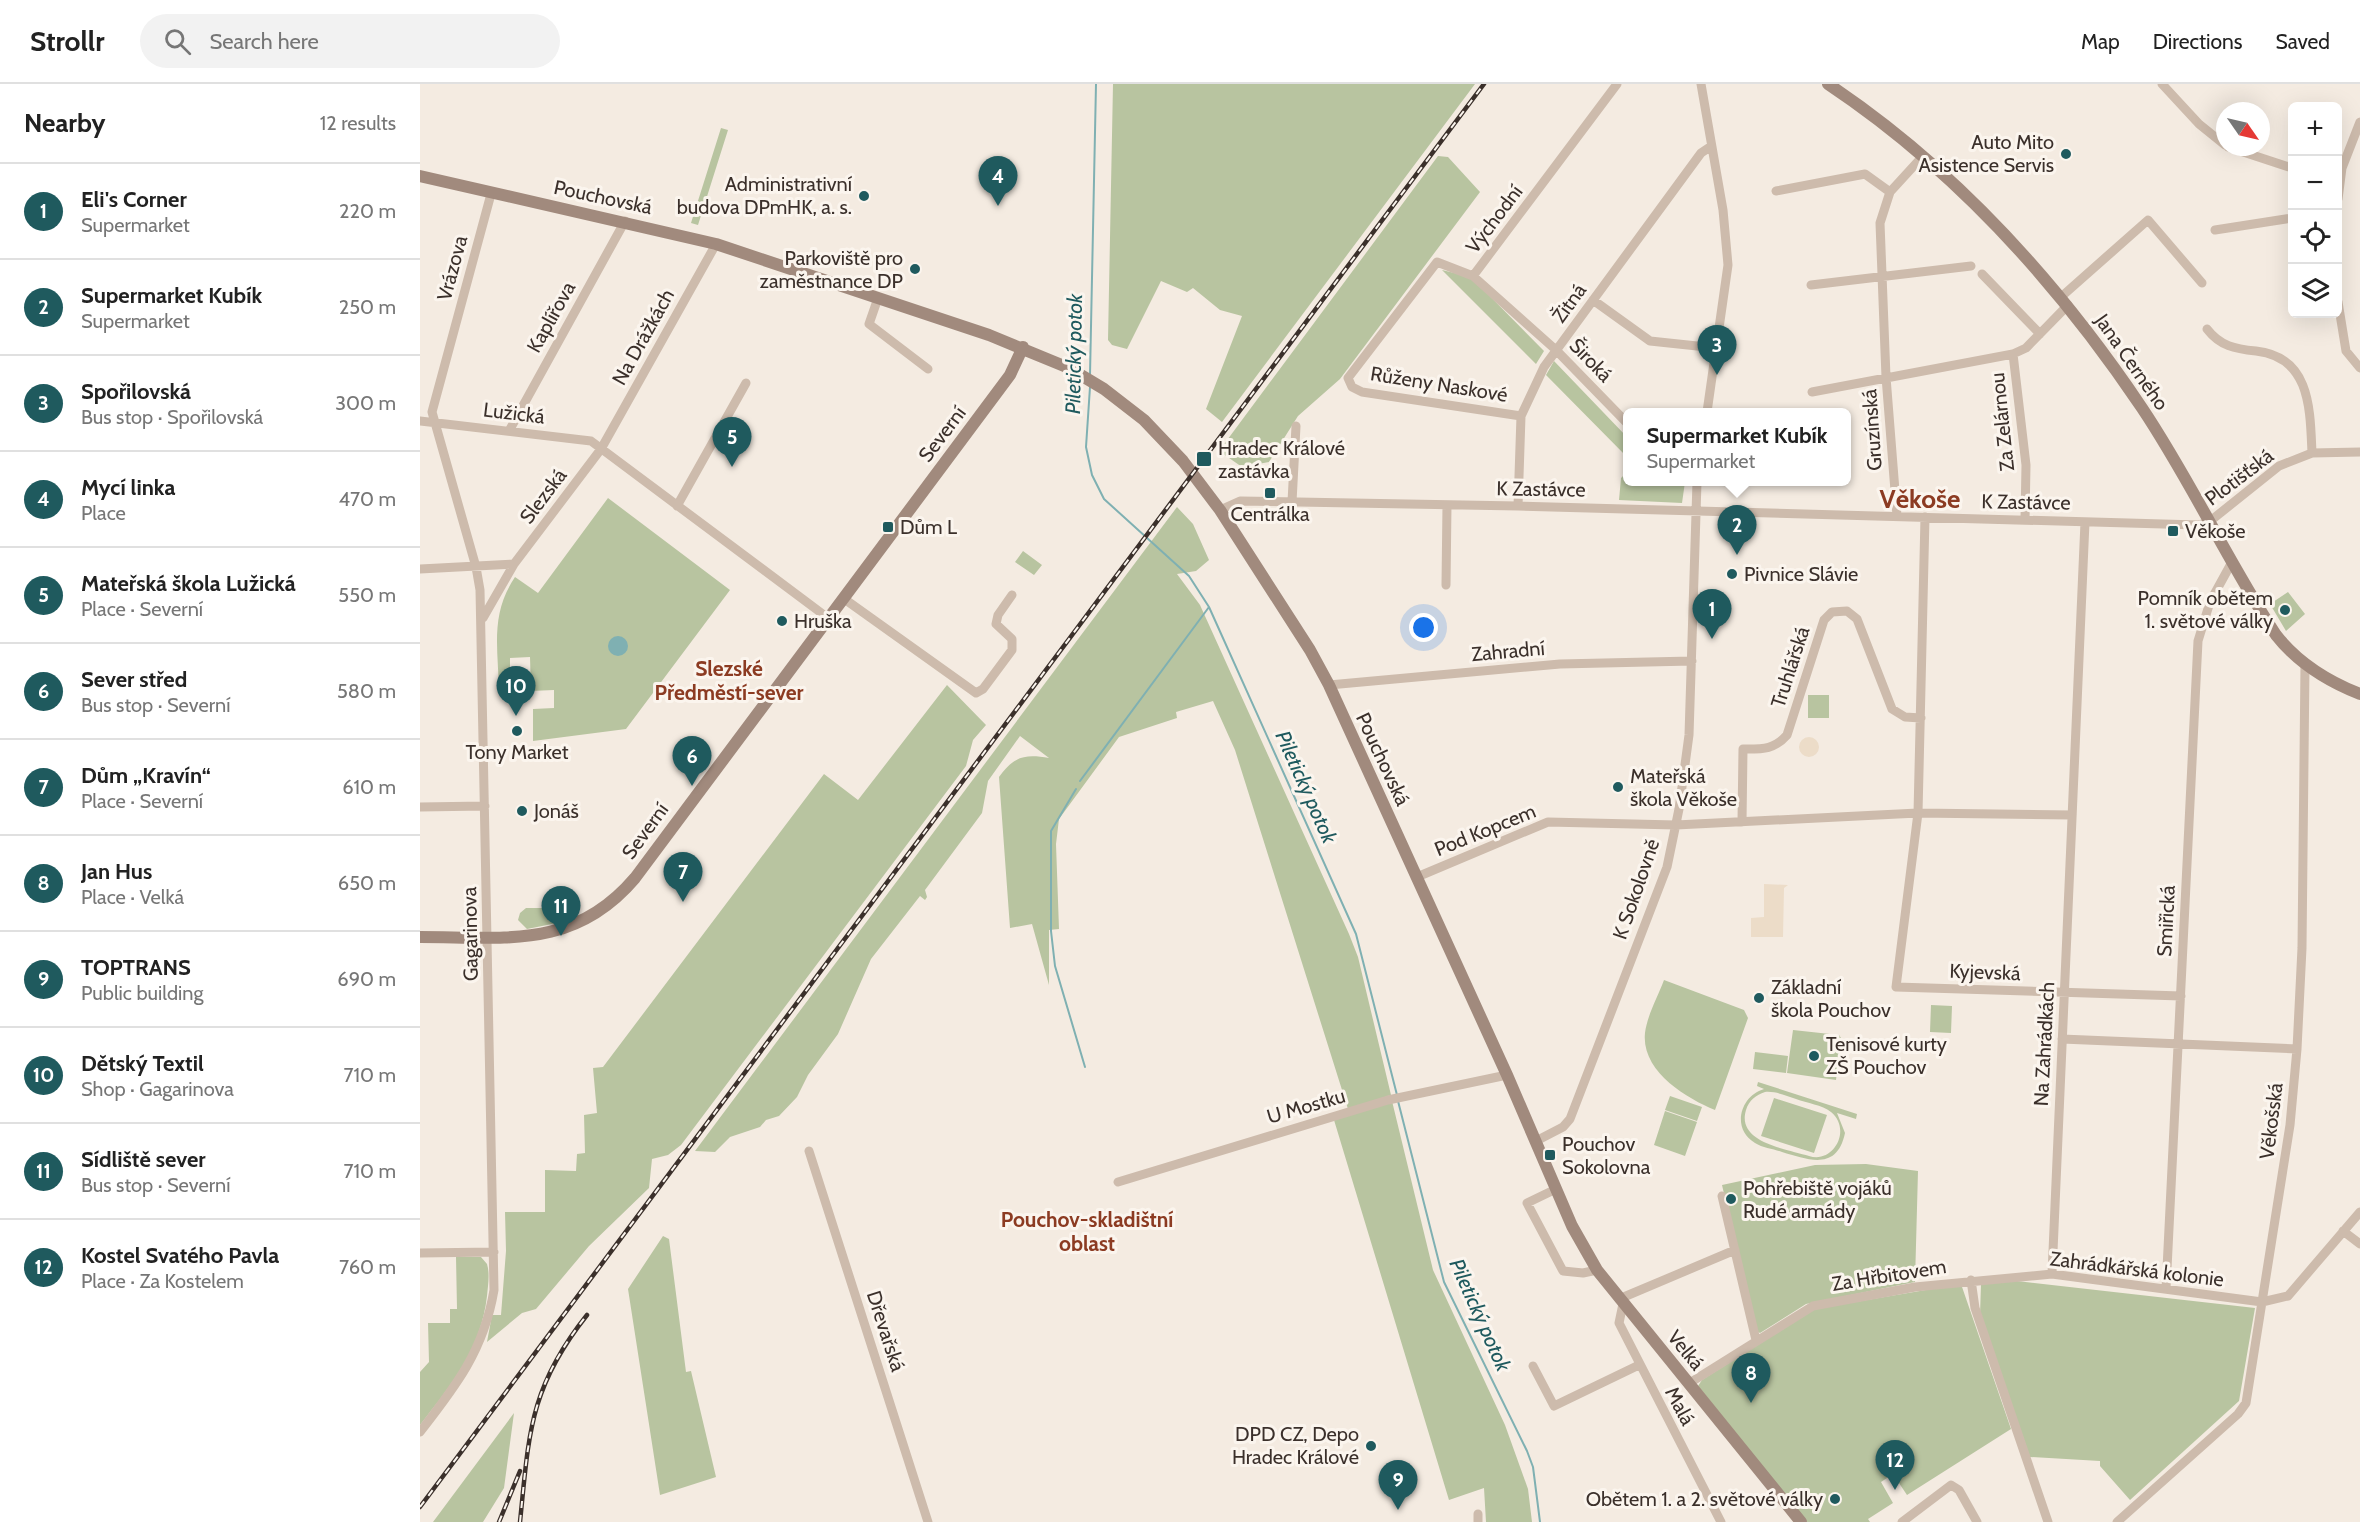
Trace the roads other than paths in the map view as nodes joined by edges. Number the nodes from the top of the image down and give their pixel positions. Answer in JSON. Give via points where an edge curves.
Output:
{"nodes":[{"id":1,"x":1617,"y":84,"type":"edge"},
{"id":2,"x":1701,"y":84,"type":"edge"},
{"id":3,"x":1828,"y":84,"type":"edge"},
{"id":4,"x":2162,"y":84,"type":"edge"},
{"id":5,"x":2360,"y":122,"type":"edge"},
{"id":6,"x":2216,"y":137,"type":"edge"},
{"id":7,"x":1710,"y":147,"type":"junction"},
{"id":8,"x":2251,"y":156,"type":"edge"},
{"id":9,"x":1922,"y":157,"type":"junction"},
{"id":10,"x":2342,"y":163,"type":"edge"},
{"id":11,"x":2288,"y":167,"type":"edge"},
{"id":12,"x":420,"y":176,"type":"edge"},
{"id":13,"x":1776,"y":191,"type":"dead end"},
{"id":14,"x":1890,"y":192,"type":"junction"},
{"id":15,"x":491,"y":194,"type":"junction"},
{"id":16,"x":2288,"y":219,"type":"edge"},
{"id":17,"x":625,"y":222,"type":"junction"},
{"id":18,"x":2215,"y":230,"type":"dead end"},
{"id":19,"x":716,"y":244,"type":"junction"},
{"id":20,"x":1971,"y":266,"type":"dead end"},
{"id":21,"x":1982,"y":274,"type":"dead end"},
{"id":22,"x":1473,"y":276,"type":"junction"},
{"id":23,"x":1882,"y":277,"type":"junction"},
{"id":24,"x":2202,"y":283,"type":"dead end"},
{"id":25,"x":1811,"y":285,"type":"dead end"},
{"id":26,"x":878,"y":298,"type":"junction"},
{"id":27,"x":1593,"y":300,"type":"junction"},
{"id":28,"x":2064,"y":301,"type":"junction"},
{"id":29,"x":2340,"y":318,"type":"edge"},
{"id":30,"x":2207,"y":329,"type":"dead end"},
{"id":31,"x":2040,"y":334,"type":"junction"},
{"id":32,"x":1023,"y":347,"type":"junction"},
{"id":33,"x":1716,"y":348,"type":"junction"},
{"id":34,"x":1557,"y":350,"type":"junction"},
{"id":35,"x":2013,"y":354,"type":"junction"},
{"id":36,"x":2360,"y":368,"type":"edge"},
{"id":37,"x":928,"y":369,"type":"dead end"},
{"id":38,"x":1886,"y":377,"type":"junction"},
{"id":39,"x":746,"y":383,"type":"dead end"},
{"id":40,"x":1352,"y":387,"type":"joint"},
{"id":41,"x":1812,"y":392,"type":"dead end"},
{"id":42,"x":1708,"y":408,"type":"edge"},
{"id":43,"x":1521,"y":416,"type":"junction"},
{"id":44,"x":1623,"y":419,"type":"edge"},
{"id":45,"x":420,"y":421,"type":"edge"},
{"id":46,"x":433,"y":421,"type":"junction"},
{"id":47,"x":1296,"y":426,"type":"dead end"},
{"id":48,"x":509,"y":431,"type":"junction"},
{"id":49,"x":601,"y":448,"type":"junction"},
{"id":50,"x":2312,"y":453,"type":"junction"},
{"id":51,"x":2360,"y":453,"type":"edge"},
{"id":52,"x":1697,"y":486,"type":"edge"},
{"id":53,"x":1292,"y":502,"type":"junction"},
{"id":54,"x":1447,"y":505,"type":"junction"},
{"id":55,"x":678,"y":506,"type":"junction"},
{"id":56,"x":1518,"y":506,"type":"junction"},
{"id":57,"x":1220,"y":510,"type":"junction"},
{"id":58,"x":1696,"y":511,"type":"junction"},
{"id":59,"x":1897,"y":516,"type":"junction"},
{"id":60,"x":1925,"y":518,"type":"junction"},
{"id":61,"x":2025,"y":520,"type":"junction"},
{"id":62,"x":2085,"y":522,"type":"junction"},
{"id":63,"x":2209,"y":522,"type":"junction"},
{"id":64,"x":2232,"y":562,"type":"junction"},
{"id":65,"x":514,"y":564,"type":"junction"},
{"id":66,"x":476,"y":567,"type":"junction"},
{"id":67,"x":420,"y":569,"type":"edge"},
{"id":68,"x":1446,"y":585,"type":"dead end"},
{"id":69,"x":1012,"y":595,"type":"dead end"},
{"id":70,"x":843,"y":598,"type":"junction"},
{"id":71,"x":828,"y":618,"type":"junction"},
{"id":72,"x":482,"y":621,"type":"junction"},
{"id":73,"x":1692,"y":661,"type":"junction"},
{"id":74,"x":2305,"y":665,"type":"junction"},
{"id":75,"x":1329,"y":685,"type":"junction"},
{"id":76,"x":2360,"y":694,"type":"edge"},
{"id":77,"x":1921,"y":718,"type":"junction"},
{"id":78,"x":485,"y":806,"type":"junction"},
{"id":79,"x":420,"y":807,"type":"edge"},
{"id":80,"x":1918,"y":813,"type":"junction"},
{"id":81,"x":2072,"y":815,"type":"junction"},
{"id":82,"x":1742,"y":822,"type":"junction"},
{"id":83,"x":1676,"y":825,"type":"junction"},
{"id":84,"x":1417,"y":877,"type":"junction"},
{"id":85,"x":420,"y":937,"type":"edge"},
{"id":86,"x":488,"y":937,"type":"junction"},
{"id":87,"x":2064,"y":992,"type":"junction"},
{"id":88,"x":2181,"y":996,"type":"junction"},
{"id":89,"x":2062,"y":1039,"type":"junction"},
{"id":90,"x":2178,"y":1044,"type":"junction"},
{"id":91,"x":2297,"y":1049,"type":"junction"},
{"id":92,"x":1508,"y":1074,"type":"junction"},
{"id":93,"x":1536,"y":1141,"type":"junction"},
{"id":94,"x":809,"y":1151,"type":"dead end"},
{"id":95,"x":1118,"y":1182,"type":"dead end"},
{"id":96,"x":1556,"y":1190,"type":"junction"},
{"id":97,"x":1722,"y":1196,"type":"dead end"},
{"id":98,"x":2360,"y":1212,"type":"edge"},
{"id":99,"x":2343,"y":1231,"type":"junction"},
{"id":100,"x":2360,"y":1244,"type":"edge"},
{"id":101,"x":1735,"y":1250,"type":"junction"},
{"id":102,"x":494,"y":1252,"type":"junction"},
{"id":103,"x":420,"y":1253,"type":"edge"},
{"id":104,"x":1597,"y":1270,"type":"junction"},
{"id":105,"x":2052,"y":1274,"type":"junction"},
{"id":106,"x":1971,"y":1281,"type":"junction"},
{"id":107,"x":2166,"y":1289,"type":"junction"},
{"id":108,"x":1621,"y":1301,"type":"junction"},
{"id":109,"x":2262,"y":1302,"type":"junction"},
{"id":110,"x":1756,"y":1340,"type":"junction"},
{"id":111,"x":1639,"y":1365,"type":"junction"},
{"id":112,"x":1533,"y":1366,"type":"dead end"},
{"id":113,"x":1689,"y":1384,"type":"junction"},
{"id":114,"x":420,"y":1432,"type":"edge"},
{"id":115,"x":928,"y":1522,"type":"edge"},
{"id":116,"x":1721,"y":1522,"type":"edge"},
{"id":117,"x":1801,"y":1522,"type":"edge"},
{"id":118,"x":1902,"y":1522,"type":"edge"},
{"id":119,"x":1977,"y":1522,"type":"edge"},
{"id":120,"x":2048,"y":1522,"type":"edge"},
{"id":121,"x":2117,"y":1522,"type":"edge"}],
"edges":[{"from":1,"to":22,"type":"street","name":"Východní"},
{"from":2,"to":7,"type":"street"},
{"from":3,"to":9,"type":"street","name":"Jana Černého"},
{"from":4,"to":6,"type":"street"},
{"from":5,"to":10,"type":"street"},
{"from":7,"to":27,"type":"street","name":"Žitná","via":[[1701,153]]},
{"from":7,"to":33,"type":"street","via":[[1728,252]]},
{"from":8,"to":11,"type":"street"},
{"from":9,"to":14,"type":"street","name":"Gruzínská"},
{"from":9,"to":28,"type":"street","name":"Jana Černého","via":[[1974,203]]},
{"from":12,"to":15,"type":"street","name":"Pouchovská"},
{"from":13,"to":14,"type":"street","via":[[1865,174]]},
{"from":14,"to":23,"type":"street","name":"Gruzínská","via":[[1880,223]]},
{"from":15,"to":17,"type":"street","name":"Pouchovská"},
{"from":15,"to":46,"type":"street","name":"Vrázova"},
{"from":16,"to":18,"type":"street"},
{"from":17,"to":19,"type":"street","name":"Pouchovská"},
{"from":17,"to":48,"type":"street","name":"Kaplířova"},
{"from":19,"to":26,"type":"street","name":"Pouchovská"},
{"from":19,"to":49,"type":"street","name":"Na Drážkách"},
{"from":20,"to":23,"type":"street"},
{"from":21,"to":31,"type":"street"},
{"from":22,"to":34,"type":"street","name":"Široká"},
{"from":22,"to":40,"type":"street","name":"Východní","via":[[1437,262],[1348,378]]},
{"from":23,"to":25,"type":"street"},
{"from":23,"to":38,"type":"street","name":"Gruzínská"},
{"from":24,"to":28,"type":"street","name":"Za Zelárnou","via":[[2148,220]]},
{"from":26,"to":32,"type":"street","name":"Pouchovská"},
{"from":26,"to":37,"type":"street","via":[[869,324]]},
{"from":27,"to":33,"type":"street","via":[[1650,341]]},
{"from":27,"to":34,"type":"street","name":"Žitná"},
{"from":28,"to":31,"type":"street","name":"Za Zelárnou"},
{"from":28,"to":63,"type":"street","name":"Jana Černého","via":[[2143,409]]},
{"from":29,"to":36,"type":"street","via":[[2346,351]]},
{"from":30,"to":50,"type":"street","via":[[2224,345],[2281,358],[2302,379]]},
{"from":31,"to":35,"type":"street","name":"Za Zelárnou"},
{"from":32,"to":57,"type":"street","name":"Pouchovská","via":[[1073,370],[1144,420]]},
{"from":32,"to":70,"type":"street","name":"Severní","via":[[1010,375]]},
{"from":33,"to":42,"type":"street"},
{"from":34,"to":43,"type":"street","name":"Žitná","via":[[1544,367]]},
{"from":34,"to":44,"type":"street","name":"Široká"},
{"from":35,"to":38,"type":"street","name":"Gruzínská"},
{"from":35,"to":61,"type":"street","name":"Za Zelárnou","via":[[2026,465]]},
{"from":38,"to":41,"type":"street","name":"Gruzínská"},
{"from":38,"to":59,"type":"street","name":"Gruzínská"},
{"from":39,"to":55,"type":"street"},
{"from":40,"to":43,"type":"street","name":"Růženy Naskové","via":[[1362,392]]},
{"from":43,"to":56,"type":"street","name":"Žitná"},
{"from":45,"to":46,"type":"street","name":"Lužická"},
{"from":46,"to":48,"type":"street","name":"Lužická"},
{"from":46,"to":66,"type":"street","name":"Gagarinova"},
{"from":47,"to":53,"type":"street"},
{"from":48,"to":49,"type":"street","name":"Lužická","via":[[591,441]]},
{"from":49,"to":55,"type":"street"},
{"from":49,"to":65,"type":"street","name":"Slezská"},
{"from":50,"to":51,"type":"street","name":"Plotišťská"},
{"from":50,"to":63,"type":"street","name":"Plotišťská","via":[[2278,466]]},
{"from":52,"to":58,"type":"street","name":"K Sokolovně"},
{"from":53,"to":54,"type":"street","name":"K Zastávce"},
{"from":53,"to":57,"type":"street","name":"K Zastávce","via":[[1240,501]]},
{"from":54,"to":56,"type":"street","name":"K Zastávce"},
{"from":54,"to":68,"type":"street"},
{"from":55,"to":71,"type":"street"},
{"from":56,"to":58,"type":"street","name":"K Zastávce"},
{"from":57,"to":75,"type":"street","name":"Pouchovská"},
{"from":58,"to":59,"type":"street","name":"K Zastávce"},
{"from":58,"to":73,"type":"street","name":"K Sokolovně"},
{"from":59,"to":60,"type":"street","name":"K Zastávce"},
{"from":60,"to":61,"type":"street","name":"K Zastávce"},
{"from":60,"to":77,"type":"street"},
{"from":61,"to":62,"type":"street","name":"K Zastávce"},
{"from":62,"to":63,"type":"street","name":"K Zastávce"},
{"from":62,"to":81,"type":"street","name":"Na Zahrádkách"},
{"from":63,"to":64,"type":"street","name":"Jana Černého"},
{"from":64,"to":74,"type":"street","name":"Jana Černého","via":[[2276,635]]},
{"from":64,"to":88,"type":"street","name":"Smiřická","via":[[2210,602],[2198,641]]},
{"from":65,"to":66,"type":"street"},
{"from":65,"to":72,"type":"street","name":"Slezská"},
{"from":66,"to":67,"type":"street"},
{"from":66,"to":72,"type":"street","name":"Gagarinova"},
{"from":69,"to":70,"type":"street","via":[[996,624],[1012,639],[1012,650],[976,693]]},
{"from":70,"to":71,"type":"street","name":"Severní"},
{"from":71,"to":86,"type":"street","name":"Severní","via":[[617,897],[590,918],[565,929]]},
{"from":72,"to":78,"type":"street","name":"Gagarinova"},
{"from":73,"to":75,"type":"street","name":"Zahradní","via":[[1560,664]]},
{"from":73,"to":83,"type":"street","name":"K Sokolovně","via":[[1687,764]]},
{"from":74,"to":76,"type":"street","name":"Jana Černého"},
{"from":74,"to":91,"type":"street","name":"Věkošská"},
{"from":75,"to":84,"type":"street","name":"Pouchovská"},
{"from":77,"to":80,"type":"street"},
{"from":77,"to":82,"type":"street","name":"Truhlářská","via":[[1905,717],[1892,710],[1853,613],[1836,611],[1828,615],[1787,735],[1778,745],[1766,749],[1743,749]]},
{"from":78,"to":79,"type":"street"},
{"from":78,"to":86,"type":"street","name":"Gagarinova"},
{"from":80,"to":81,"type":"street"},
{"from":80,"to":82,"type":"street"},
{"from":80,"to":87,"type":"street","name":"Kyjevská","via":[[1896,987]]},
{"from":81,"to":87,"type":"street","name":"Na Zahrádkách"},
{"from":82,"to":83,"type":"street"},
{"from":83,"to":84,"type":"street","name":"Pod Kopcem","via":[[1548,822]]},
{"from":83,"to":93,"type":"street","name":"K Sokolovně","via":[[1666,867],[1570,1119]]},
{"from":84,"to":92,"type":"street","name":"Pouchovská"},
{"from":85,"to":86,"type":"street","name":"Severní"},
{"from":86,"to":102,"type":"street","name":"Gagarinova"},
{"from":87,"to":88,"type":"street","name":"Kyjevská"},
{"from":87,"to":89,"type":"street","name":"Na Zahrádkách"},
{"from":88,"to":90,"type":"street","name":"Smiřická"},
{"from":89,"to":90,"type":"street"},
{"from":89,"to":105,"type":"street","name":"Na Zahrádkách"},
{"from":90,"to":91,"type":"street"},
{"from":90,"to":107,"type":"street","name":"Smiřická"},
{"from":91,"to":109,"type":"street","name":"Věkošská","via":[[2290,1125]]},
{"from":92,"to":93,"type":"street","name":"Pouchovská"},
{"from":92,"to":95,"type":"street","name":"U Mostku","via":[[1388,1100]]},
{"from":93,"to":96,"type":"street","name":"Pouchovská"},
{"from":94,"to":115,"type":"street","name":"Dřevařská"},
{"from":96,"to":104,"type":"street","name":"Pouchovská"},
{"from":96,"to":104,"type":"street","via":[[1527,1203],[1563,1271]]},
{"from":97,"to":101,"type":"street"},
{"from":98,"to":99,"type":"street"},
{"from":99,"to":100,"type":"street"},
{"from":99,"to":109,"type":"street","via":[[2288,1296]]},
{"from":101,"to":108,"type":"street"},
{"from":101,"to":110,"type":"street"},
{"from":102,"to":103,"type":"street"},
{"from":102,"to":114,"type":"street","name":"Gagarinova","via":[[494,1290],[480,1346],[451,1393]]},
{"from":104,"to":108,"type":"street","name":"Pouchovská"},
{"from":105,"to":106,"type":"street","name":"Zahrádkářská kolonie"},
{"from":105,"to":107,"type":"street","name":"Zahrádkářská kolonie"},
{"from":106,"to":110,"type":"street","name":"Za Hřbitovem","via":[[1813,1306]]},
{"from":106,"to":120,"type":"street","name":"Za Hřbitovem","via":[[1976,1308]]},
{"from":107,"to":109,"type":"street","name":"Zahrádkářská kolonie"},
{"from":108,"to":111,"type":"street","name":"Malá","via":[[1619,1323]]},
{"from":108,"to":113,"type":"street","name":"Velká"},
{"from":109,"to":121,"type":"street","name":"Věkošská","via":[[2246,1403]]},
{"from":110,"to":113,"type":"street","name":"Za Hřbitovem"},
{"from":111,"to":112,"type":"street","via":[[1554,1406]]},
{"from":111,"to":116,"type":"street","name":"Malá"},
{"from":113,"to":117,"type":"street","name":"Velká"},
{"from":118,"to":119,"type":"street","via":[[1951,1485],[1959,1490]]}]}
